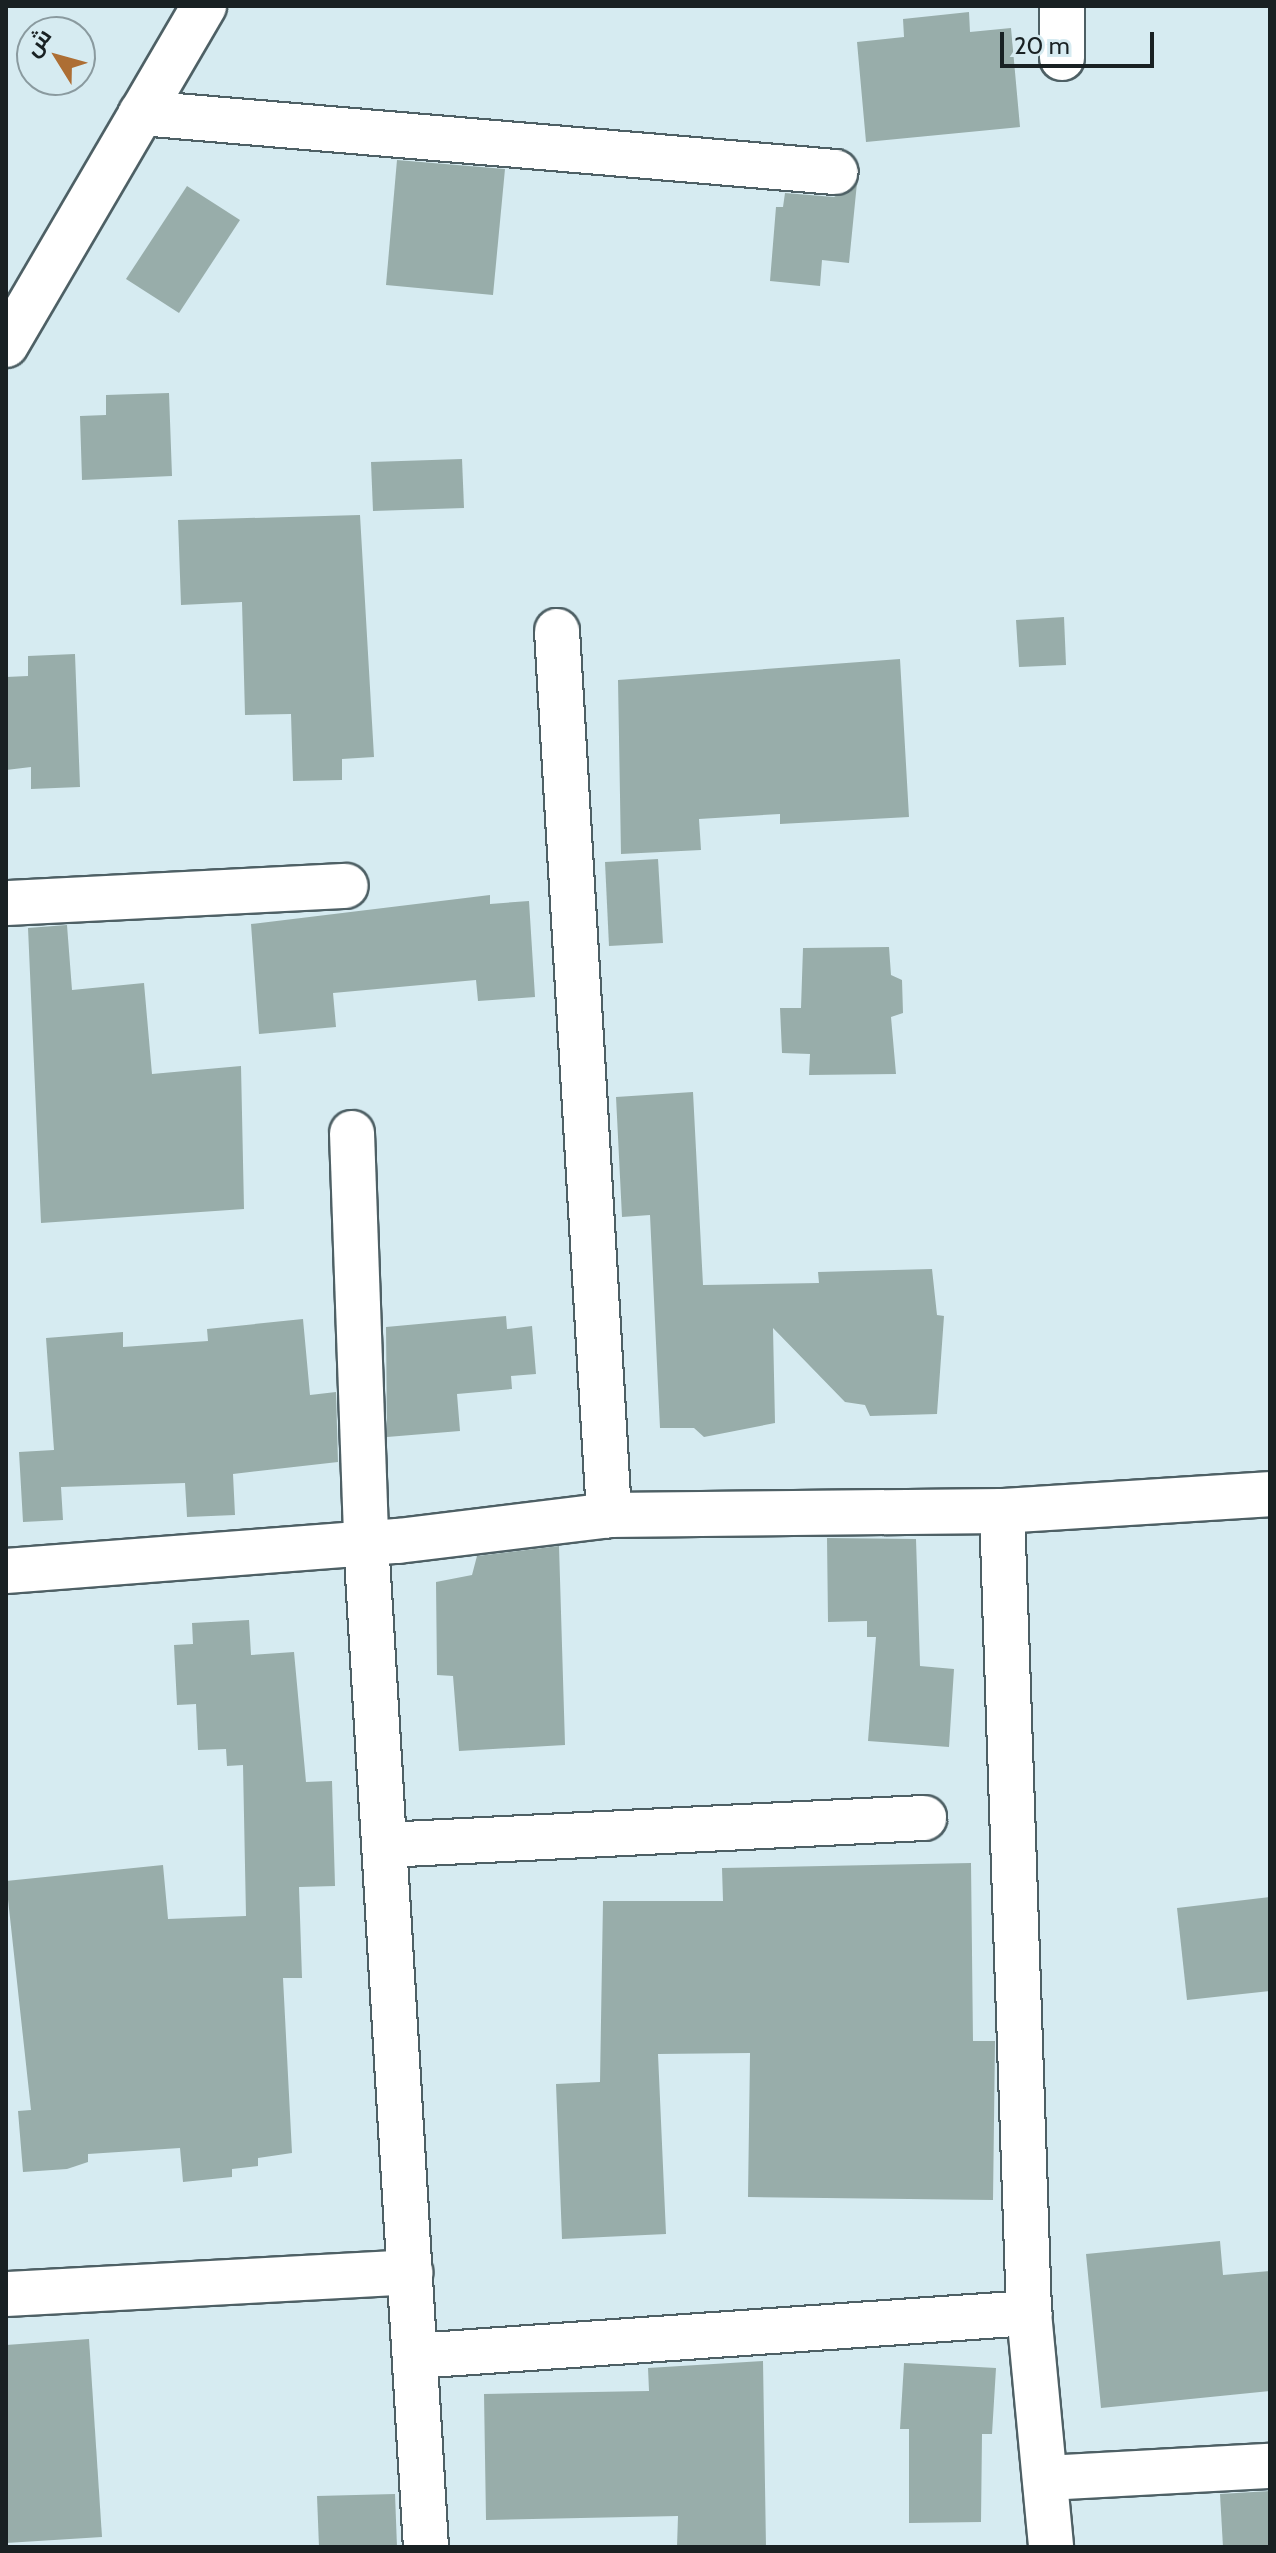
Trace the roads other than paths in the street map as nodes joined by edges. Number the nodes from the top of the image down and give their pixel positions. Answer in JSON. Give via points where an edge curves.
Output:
{"nodes":[{"id":1,"x":204,"y":6,"type":"edge"},
{"id":2,"x":1062,"y":6,"type":"edge"},
{"id":3,"x":1062,"y":58,"type":"dead end"},
{"id":4,"x":141,"y":113,"type":"junction"},
{"id":5,"x":835,"y":172,"type":"dead end"},
{"id":6,"x":6,"y":345,"type":"edge"},
{"id":7,"x":557,"y":631,"type":"dead end"},
{"id":8,"x":346,"y":886,"type":"dead end"},
{"id":9,"x":6,"y":903,"type":"edge"},
{"id":10,"x":352,"y":1133,"type":"dead end"},
{"id":11,"x":1270,"y":1494,"type":"edge"},
{"id":12,"x":1002,"y":1511,"type":"junction"},
{"id":13,"x":609,"y":1515,"type":"junction"},
{"id":14,"x":366,"y":1541,"type":"junction"},
{"id":15,"x":6,"y":1571,"type":"edge"},
{"id":16,"x":924,"y":1818,"type":"dead end"},
{"id":17,"x":385,"y":1845,"type":"junction"},
{"id":18,"x":410,"y":2272,"type":"junction"},
{"id":19,"x":6,"y":2294,"type":"edge"},
{"id":20,"x":1029,"y":2313,"type":"junction"},
{"id":21,"x":415,"y":2356,"type":"junction"},
{"id":22,"x":1270,"y":2466,"type":"edge"},
{"id":23,"x":1045,"y":2478,"type":"junction"},
{"id":24,"x":426,"y":2547,"type":"edge"},
{"id":25,"x":1051,"y":2547,"type":"edge"}],
"edges":[{"from":1,"to":4,"type":"street"},
{"from":2,"to":3,"type":"street"},
{"from":4,"to":5,"type":"street"},
{"from":4,"to":6,"type":"street"},
{"from":7,"to":13,"type":"street"},
{"from":8,"to":9,"type":"street"},
{"from":10,"to":14,"type":"street"},
{"from":11,"to":12,"type":"street"},
{"from":12,"to":13,"type":"street"},
{"from":12,"to":20,"type":"street"},
{"from":13,"to":14,"type":"street"},
{"from":14,"to":15,"type":"street"},
{"from":14,"to":17,"type":"street"},
{"from":16,"to":17,"type":"street"},
{"from":17,"to":18,"type":"street"},
{"from":18,"to":19,"type":"street"},
{"from":18,"to":21,"type":"street"},
{"from":20,"to":21,"type":"street"},
{"from":20,"to":23,"type":"street"},
{"from":21,"to":24,"type":"street"},
{"from":22,"to":23,"type":"street"},
{"from":23,"to":25,"type":"street"}]}
